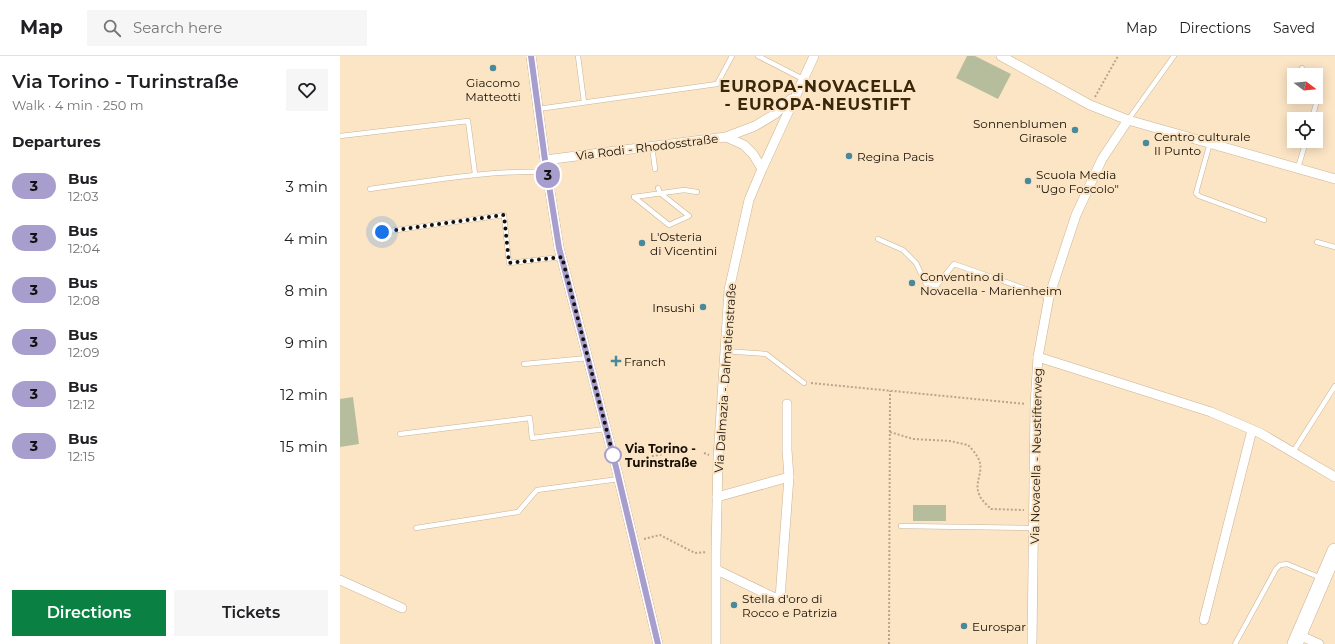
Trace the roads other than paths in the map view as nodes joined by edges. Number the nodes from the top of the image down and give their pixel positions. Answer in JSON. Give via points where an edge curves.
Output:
{"nodes":[{"id":1,"x":531,"y":56,"type":"edge"},
{"id":2,"x":578,"y":56,"type":"edge"},
{"id":3,"x":732,"y":56,"type":"edge"},
{"id":4,"x":758,"y":56,"type":"edge"},
{"id":5,"x":814,"y":56,"type":"edge"},
{"id":6,"x":1001,"y":56,"type":"edge"},
{"id":7,"x":1174,"y":56,"type":"edge"},
{"id":8,"x":803,"y":79,"type":"junction"},
{"id":9,"x":795,"y":95,"type":"junction"},
{"id":10,"x":584,"y":102,"type":"junction"},
{"id":11,"x":538,"y":108,"type":"junction"},
{"id":12,"x":1128,"y":120,"type":"junction"},
{"id":13,"x":340,"y":136,"type":"edge"},
{"id":14,"x":726,"y":136,"type":"junction"},
{"id":15,"x":1210,"y":143,"type":"junction"},
{"id":16,"x":652,"y":146,"type":"junction"},
{"id":17,"x":1304,"y":148,"type":"edge"},
{"id":18,"x":545,"y":160,"type":"junction"},
{"id":19,"x":762,"y":168,"type":"junction"},
{"id":20,"x":1298,"y":168,"type":"junction"},
{"id":21,"x":655,"y":169,"type":"dead end"},
{"id":22,"x":547,"y":172,"type":"junction"},
{"id":23,"x":475,"y":174,"type":"junction"},
{"id":24,"x":1335,"y":179,"type":"edge"},
{"id":25,"x":370,"y":189,"type":"dead end"},
{"id":26,"x":659,"y":191,"type":"junction"},
{"id":27,"x":697,"y":192,"type":"dead end"},
{"id":28,"x":1264,"y":220,"type":"dead end"},
{"id":29,"x":382,"y":232,"type":"dead end"},
{"id":30,"x":878,"y":239,"type":"dead end"},
{"id":31,"x":1317,"y":242,"type":"dead end"},
{"id":32,"x":1335,"y":247,"type":"edge"},
{"id":33,"x":562,"y":257,"type":"junction"},
{"id":34,"x":1049,"y":297,"type":"junction"},
{"id":35,"x":724,"y":351,"type":"junction"},
{"id":36,"x":1038,"y":357,"type":"junction"},
{"id":37,"x":588,"y":358,"type":"junction"},
{"id":38,"x":524,"y":364,"type":"dead end"},
{"id":39,"x":804,"y":383,"type":"road end"},
{"id":40,"x":1335,"y":386,"type":"edge"},
{"id":41,"x":788,"y":404,"type":"dead end"},
{"id":42,"x":606,"y":429,"type":"junction"},
{"id":43,"x":1252,"y":430,"type":"junction"},
{"id":44,"x":400,"y":434,"type":"dead end"},
{"id":45,"x":1293,"y":452,"type":"junction"},
{"id":46,"x":1335,"y":477,"type":"edge"},
{"id":47,"x":789,"y":478,"type":"junction"},
{"id":48,"x":619,"y":479,"type":"junction"},
{"id":49,"x":717,"y":497,"type":"junction"},
{"id":50,"x":901,"y":526,"type":"dead end"},
{"id":51,"x":416,"y":528,"type":"dead end"},
{"id":52,"x":1034,"y":528,"type":"junction"},
{"id":53,"x":1335,"y":551,"type":"edge"},
{"id":54,"x":716,"y":570,"type":"junction"},
{"id":55,"x":1323,"y":579,"type":"junction"},
{"id":56,"x":340,"y":580,"type":"edge"},
{"id":57,"x":402,"y":608,"type":"dead end"},
{"id":58,"x":1204,"y":620,"type":"dead end"},
{"id":59,"x":1297,"y":640,"type":"edge"},
{"id":60,"x":658,"y":644,"type":"edge"},
{"id":61,"x":716,"y":644,"type":"edge"},
{"id":62,"x":1032,"y":644,"type":"edge"},
{"id":63,"x":1235,"y":644,"type":"edge"},
{"id":64,"x":1319,"y":644,"type":"edge"}],
"edges":[{"from":1,"to":11,"type":"street"},
{"from":2,"to":10,"type":"lane"},
{"from":3,"to":10,"type":"lane","via":[[717,84]]},
{"from":4,"to":8,"type":"lane"},
{"from":5,"to":8,"type":"street","name":"Via Dalmazia - Dalmatienstraße"},
{"from":6,"to":12,"type":"street","via":[[1090,104]]},
{"from":7,"to":12,"type":"lane"},
{"from":8,"to":9,"type":"street","name":"Via Dalmazia - Dalmatienstraße"},
{"from":9,"to":14,"type":"street","name":"Via Rodi - Rhodosstraße","via":[[775,114],[755,126]]},
{"from":9,"to":19,"type":"street","name":"Via Dalmazia - Dalmatienstraße"},
{"from":10,"to":11,"type":"lane"},
{"from":11,"to":18,"type":"street"},
{"from":12,"to":15,"type":"street"},
{"from":12,"to":34,"type":"street","name":"Via Novacella - Neustifterweg","via":[[1102,159],[1076,215]]},
{"from":13,"to":23,"type":"lane","via":[[468,121]]},
{"from":14,"to":16,"type":"street","name":"Via Rodi - Rhodosstraße"},
{"from":14,"to":19,"type":"street","name":"Via Rodi - Rhodosstraße","via":[[744,145]]},
{"from":15,"to":20,"type":"street"},
{"from":15,"to":28,"type":"lane","via":[[1196,193]]},
{"from":16,"to":18,"type":"street","name":"Via Rodi - Rhodosstraße"},
{"from":16,"to":21,"type":"lane"},
{"from":17,"to":20,"type":"lane"},
{"from":18,"to":22,"type":"street"},
{"from":19,"to":35,"type":"street","name":"Via Dalmazia - Dalmatienstraße","via":[[749,200],[729,290]]},
{"from":20,"to":24,"type":"street"},
{"from":22,"to":23,"type":"lane"},
{"from":22,"to":33,"type":"street"},
{"from":23,"to":25,"type":"lane"},
{"from":26,"to":26,"type":"lane","via":[[683,212],[689,216],[669,225],[634,197]]},
{"from":26,"to":27,"type":"lane"},
{"from":29,"to":33,"type":"lane","via":[[504,215],[509,263]]},
{"from":30,"to":34,"type":"lane","via":[[903,250],[912,258],[926,284],[937,285],[954,264]]},
{"from":31,"to":32,"type":"lane"},
{"from":33,"to":37,"type":"street"},
{"from":34,"to":36,"type":"street","name":"Via Novacella - Neustifterweg"},
{"from":35,"to":39,"type":"lane","via":[[766,354]]},
{"from":35,"to":49,"type":"street","name":"Via Dalmazia - Dalmatienstraße"},
{"from":36,"to":43,"type":"street","via":[[1211,412]]},
{"from":36,"to":52,"type":"street","name":"Via Novacella - Neustifterweg"},
{"from":37,"to":38,"type":"lane"},
{"from":37,"to":42,"type":"street"},
{"from":40,"to":45,"type":"lane"},
{"from":41,"to":47,"type":"street"},
{"from":42,"to":44,"type":"lane","via":[[532,438],[530,418]]},
{"from":42,"to":48,"type":"street"},
{"from":43,"to":45,"type":"street"},
{"from":43,"to":58,"type":"street"},
{"from":45,"to":46,"type":"street"},
{"from":47,"to":49,"type":"street"},
{"from":47,"to":54,"type":"street","via":[[780,598]]},
{"from":48,"to":51,"type":"lane","via":[[538,490],[518,512]]},
{"from":48,"to":60,"type":"street"},
{"from":49,"to":54,"type":"street","name":"Via Dalmazia - Dalmatienstraße"},
{"from":50,"to":52,"type":"lane"},
{"from":52,"to":62,"type":"street","name":"Via Novacella - Neustifterweg"},
{"from":53,"to":55,"type":"main road"},
{"from":54,"to":61,"type":"street","name":"Via Dalmazia - Dalmatienstraße"},
{"from":55,"to":59,"type":"main road"},
{"from":55,"to":63,"type":"lane","via":[[1287,564],[1280,565]]},
{"from":56,"to":57,"type":"street"},
{"from":59,"to":64,"type":"street"}]}
